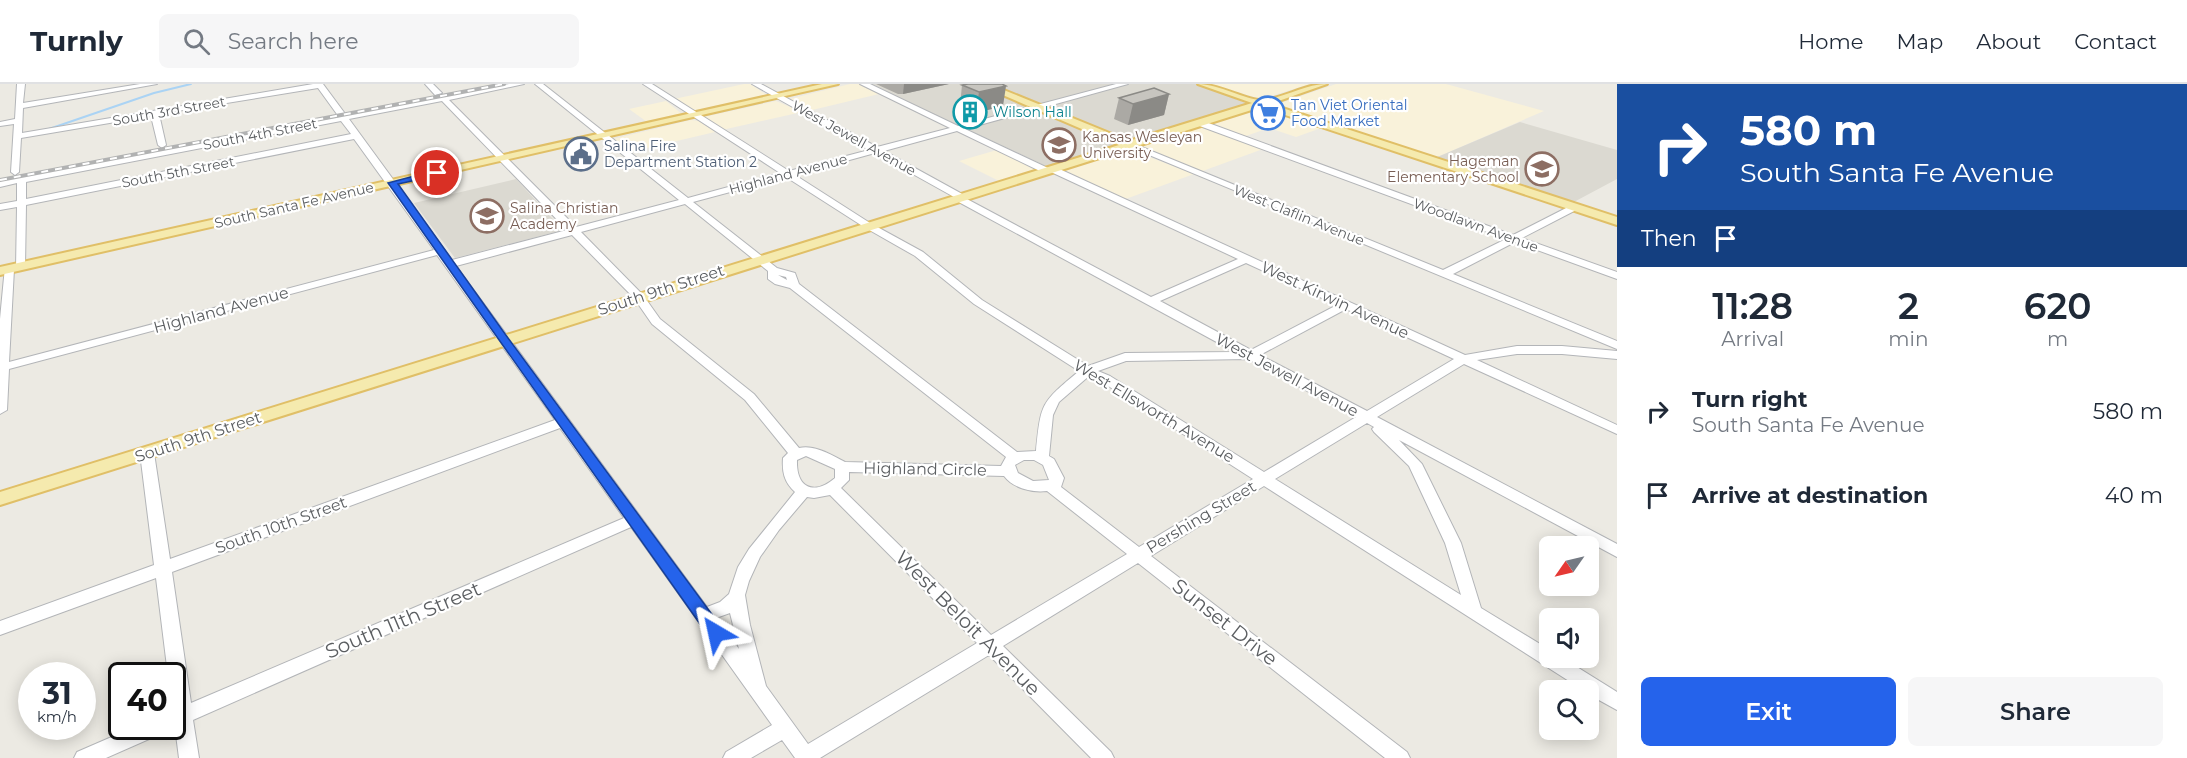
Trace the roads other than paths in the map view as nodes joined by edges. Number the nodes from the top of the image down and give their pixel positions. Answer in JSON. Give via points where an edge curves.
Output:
{"nodes":[{"id":1,"x":21,"y":84,"type":"edge"},
{"id":2,"x":153,"y":84,"type":"edge"},
{"id":3,"x":320,"y":84,"type":"edge"},
{"id":4,"x":429,"y":84,"type":"edge"},
{"id":5,"x":485,"y":84,"type":"edge"},
{"id":6,"x":520,"y":84,"type":"edge"},
{"id":7,"x":539,"y":84,"type":"edge"},
{"id":8,"x":647,"y":84,"type":"edge"},
{"id":9,"x":756,"y":84,"type":"edge"},
{"id":10,"x":834,"y":84,"type":"edge"},
{"id":11,"x":864,"y":84,"type":"edge"},
{"id":12,"x":981,"y":84,"type":"edge"},
{"id":13,"x":1124,"y":84,"type":"edge"},
{"id":14,"x":1202,"y":84,"type":"edge"},
{"id":15,"x":1323,"y":84,"type":"edge"},
{"id":16,"x":441,"y":96,"type":"junction"},
{"id":17,"x":778,"y":96,"type":"junction"},
{"id":18,"x":1262,"y":103,"type":"junction"},
{"id":19,"x":20,"y":106,"type":"junction"},
{"id":20,"x":1038,"y":107,"type":"junction"},
{"id":21,"x":154,"y":114,"type":"junction"},
{"id":22,"x":341,"y":115,"type":"junction"},
{"id":23,"x":695,"y":115,"type":"junction"},
{"id":24,"x":18,"y":121,"type":"junction"},
{"id":25,"x":1200,"y":123,"type":"junction"},
{"id":26,"x":0,"y":124,"type":"edge"},
{"id":27,"x":958,"y":128,"type":"junction"},
{"id":28,"x":603,"y":135,"type":"junction"},
{"id":29,"x":17,"y":136,"type":"junction"},
{"id":30,"x":356,"y":136,"type":"junction"},
{"id":31,"x":162,"y":145,"type":"junction"},
{"id":32,"x":1129,"y":145,"type":"junction"},
{"id":33,"x":876,"y":150,"type":"junction"},
{"id":34,"x":503,"y":158,"type":"junction"},
{"id":35,"x":1050,"y":170,"type":"junction"},
{"id":36,"x":788,"y":174,"type":"junction"},
{"id":37,"x":19,"y":176,"type":"junction"},
{"id":38,"x":0,"y":177,"type":"edge"},
{"id":39,"x":392,"y":183,"type":"junction"},
{"id":40,"x":0,"y":184,"type":"edge"},
{"id":41,"x":959,"y":197,"type":"junction"},
{"id":42,"x":687,"y":201,"type":"junction"},
{"id":43,"x":22,"y":203,"type":"junction"},
{"id":44,"x":0,"y":207,"type":"edge"},
{"id":45,"x":1575,"y":207,"type":"junction"},
{"id":46,"x":1617,"y":221,"type":"edge"},
{"id":47,"x":867,"y":225,"type":"junction"},
{"id":48,"x":575,"y":231,"type":"junction"},
{"id":49,"x":1514,"y":239,"type":"junction"},
{"id":50,"x":442,"y":251,"type":"junction"},
{"id":51,"x":760,"y":259,"type":"junction"},
{"id":52,"x":1246,"y":259,"type":"junction"},
{"id":53,"x":451,"y":264,"type":"junction"},
{"id":54,"x":10,"y":269,"type":"edge"},
{"id":55,"x":1444,"y":274,"type":"junction"},
{"id":56,"x":1617,"y":276,"type":"edge"},
{"id":57,"x":639,"y":297,"type":"junction"},
{"id":58,"x":1151,"y":301,"type":"junction"},
{"id":59,"x":1346,"y":305,"type":"junction"},
{"id":60,"x":503,"y":340,"type":"junction"},
{"id":61,"x":1617,"y":347,"type":"edge"},
{"id":62,"x":1250,"y":355,"type":"junction"},
{"id":63,"x":1463,"y":359,"type":"junction"},
{"id":64,"x":1,"y":368,"type":"edge"},
{"id":65,"x":1087,"y":371,"type":"junction"},
{"id":66,"x":0,"y":410,"type":"edge"},
{"id":67,"x":1367,"y":417,"type":"junction"},
{"id":68,"x":563,"y":422,"type":"junction"},
{"id":69,"x":1617,"y":430,"type":"edge"},
{"id":70,"x":147,"y":453,"type":"junction"},
{"id":71,"x":796,"y":454,"type":"junction"},
{"id":72,"x":1015,"y":457,"type":"junction"},
{"id":73,"x":1042,"y":458,"type":"junction"},
{"id":74,"x":842,"y":467,"type":"junction"},
{"id":75,"x":1008,"y":471,"type":"junction"},
{"id":76,"x":1264,"y":479,"type":"junction"},
{"id":77,"x":1050,"y":486,"type":"junction"},
{"id":78,"x":832,"y":488,"type":"junction"},
{"id":79,"x":804,"y":491,"type":"junction"},
{"id":80,"x":0,"y":499,"type":"edge"},
{"id":81,"x":634,"y":520,"type":"junction"},
{"id":82,"x":1617,"y":551,"type":"edge"},
{"id":83,"x":1139,"y":554,"type":"junction"},
{"id":84,"x":163,"y":568,"type":"junction"},
{"id":85,"x":737,"y":596,"type":"junction"},
{"id":86,"x":1474,"y":611,"type":"junction"},
{"id":87,"x":702,"y":614,"type":"junction"},
{"id":88,"x":0,"y":628,"type":"edge"},
{"id":89,"x":989,"y":644,"type":"junction"},
{"id":90,"x":172,"y":662,"type":"edge"},
{"id":91,"x":758,"y":690,"type":"junction"},
{"id":92,"x":1617,"y":702,"type":"edge"},
{"id":93,"x":186,"y":715,"type":"edge"},
{"id":94,"x":785,"y":728,"type":"junction"},
{"id":95,"x":126,"y":740,"type":"edge"},
{"id":96,"x":184,"y":740,"type":"edge"},
{"id":97,"x":806,"y":757,"type":"edge"},
{"id":98,"x":84,"y":758,"type":"edge"},
{"id":99,"x":189,"y":758,"type":"edge"},
{"id":100,"x":733,"y":758,"type":"edge"},
{"id":101,"x":1104,"y":758,"type":"edge"},
{"id":102,"x":1400,"y":758,"type":"edge"}],
"edges":[{"from":1,"to":19,"type":"street"},
{"from":2,"to":19,"type":"street"},
{"from":3,"to":21,"type":"street","name":"South 3rd Street"},
{"from":3,"to":22,"type":"street"},
{"from":4,"to":16,"type":"street"},
{"from":5,"to":16,"type":"street","name":"South 4th Street"},
{"from":6,"to":16,"type":"street","name":"South 4th Street"},
{"from":7,"to":28,"type":"street"},
{"from":8,"to":23,"type":"street","name":"West Ellsworth Avenue"},
{"from":9,"to":17,"type":"street","name":"West Jewell Avenue"},
{"from":10,"to":17,"type":"main road","name":"South Santa Fe Avenue"},
{"from":11,"to":27,"type":"street","name":"West Kirwin Avenue"},
{"from":12,"to":20,"type":"main road","name":"West Claflin Avenue"},
{"from":13,"to":20,"type":"street","name":"Highland Avenue"},
{"from":14,"to":18,"type":"main road"},
{"from":15,"to":18,"type":"main road","name":"South 9th Street"},
{"from":16,"to":22,"type":"street","name":"South 4th Street"},
{"from":16,"to":34,"type":"street"},
{"from":17,"to":23,"type":"main road","name":"South Santa Fe Avenue"},
{"from":17,"to":33,"type":"street","name":"West Jewell Avenue"},
{"from":18,"to":25,"type":"main road","name":"South 9th Street"},
{"from":18,"to":45,"type":"main road"},
{"from":19,"to":24,"type":"street"},
{"from":20,"to":27,"type":"street","name":"Highland Avenue"},
{"from":20,"to":32,"type":"main road","name":"West Claflin Avenue"},
{"from":21,"to":29,"type":"street","name":"South 3rd Street"},
{"from":21,"to":31,"type":"street"},
{"from":22,"to":30,"type":"street"},
{"from":22,"to":31,"type":"street","name":"South 4th Street"},
{"from":22,"to":37,"type":"street","name":"South 4th Street"},
{"from":23,"to":28,"type":"main road","name":"South Santa Fe Avenue"},
{"from":23,"to":36,"type":"street","name":"West Ellsworth Avenue"},
{"from":24,"to":26,"type":"street"},
{"from":24,"to":29,"type":"street"},
{"from":25,"to":32,"type":"main road","name":"South 9th Street"},
{"from":25,"to":49,"type":"street","name":"Woodlawn Avenue"},
{"from":27,"to":33,"type":"street","name":"Highland Avenue"},
{"from":27,"to":35,"type":"street","name":"West Kirwin Avenue"},
{"from":28,"to":34,"type":"main road","name":"South Santa Fe Avenue"},
{"from":28,"to":42,"type":"street"},
{"from":29,"to":37,"type":"street"},
{"from":30,"to":39,"type":"street"},
{"from":30,"to":43,"type":"street","name":"South 5th Street"},
{"from":31,"to":37,"type":"street","name":"South 4th Street"},
{"from":32,"to":35,"type":"main road","name":"South 9th Street"},
{"from":32,"to":55,"type":"street","name":"West Claflin Avenue"},
{"from":33,"to":36,"type":"street","name":"Highland Avenue"},
{"from":33,"to":41,"type":"street","name":"West Jewell Avenue"},
{"from":34,"to":39,"type":"main road","name":"South Santa Fe Avenue"},
{"from":34,"to":48,"type":"street"},
{"from":35,"to":41,"type":"main road","name":"South 9th Street"},
{"from":35,"to":52,"type":"street","name":"West Kirwin Avenue"},
{"from":36,"to":42,"type":"street","name":"Highland Avenue"},
{"from":36,"to":47,"type":"street","name":"West Ellsworth Avenue"},
{"from":37,"to":38,"type":"street","name":"South 4th Street"},
{"from":37,"to":40,"type":"street","name":"South 4th Street"},
{"from":37,"to":43,"type":"street"},
{"from":39,"to":50,"type":"street"},
{"from":39,"to":54,"type":"main road","name":"South Santa Fe Avenue"},
{"from":41,"to":47,"type":"main road","name":"South 9th Street"},
{"from":41,"to":58,"type":"street","name":"West Jewell Avenue"},
{"from":42,"to":48,"type":"street","name":"Highland Avenue"},
{"from":42,"to":51,"type":"street"},
{"from":43,"to":44,"type":"street","name":"South 5th Street"},
{"from":43,"to":54,"type":"street"},
{"from":45,"to":46,"type":"main road"},
{"from":45,"to":49,"type":"street"},
{"from":47,"to":51,"type":"main road","name":"South 9th Street"},
{"from":47,"to":65,"type":"street","name":"West Ellsworth Avenue","via":[[919,254],[978,302]]},
{"from":48,"to":53,"type":"street","name":"Highland Avenue"},
{"from":48,"to":57,"type":"street"},
{"from":49,"to":55,"type":"street"},
{"from":49,"to":56,"type":"street","name":"Woodlawn Avenue"},
{"from":50,"to":53,"type":"street"},
{"from":50,"to":64,"type":"street","name":"Highland Avenue"},
{"from":51,"to":57,"type":"main road","name":"South 9th Street"},
{"from":51,"to":72,"type":"street","via":[[773,270],[775,280],[794,285]]},
{"from":52,"to":58,"type":"street"},
{"from":52,"to":59,"type":"street","name":"West Kirwin Avenue"},
{"from":53,"to":60,"type":"street"},
{"from":54,"to":64,"type":"street"},
{"from":55,"to":61,"type":"street","name":"West Claflin Avenue"},
{"from":57,"to":60,"type":"main road","name":"South 9th Street"},
{"from":57,"to":71,"type":"street","via":[[672,337],[741,389]]},
{"from":58,"to":62,"type":"street","name":"West Jewell Avenue"},
{"from":59,"to":62,"type":"street"},
{"from":59,"to":63,"type":"street","name":"West Kirwin Avenue"},
{"from":60,"to":68,"type":"street"},
{"from":60,"to":70,"type":"main road","name":"South 9th Street"},
{"from":61,"to":63,"type":"street","name":"Pershing Street","via":[[1517,350]]},
{"from":62,"to":65,"type":"street","via":[[1125,357]]},
{"from":62,"to":67,"type":"street","name":"West Jewell Avenue"},
{"from":63,"to":67,"type":"street","name":"Pershing Street"},
{"from":63,"to":69,"type":"street","name":"West Kirwin Avenue"},
{"from":64,"to":66,"type":"street"},
{"from":65,"to":73,"type":"street","via":[[1053,400],[1046,415]]},
{"from":65,"to":76,"type":"street","name":"West Ellsworth Avenue","via":[[1106,379]]},
{"from":67,"to":76,"type":"street","name":"Pershing Street"},
{"from":67,"to":82,"type":"street","name":"West Jewell Avenue"},
{"from":67,"to":86,"type":"street","via":[[1414,464],[1453,543]]},
{"from":68,"to":81,"type":"street"},
{"from":68,"to":84,"type":"street","name":"South 10th Street"},
{"from":70,"to":80,"type":"main road","name":"South 9th Street"},
{"from":70,"to":84,"type":"street"},
{"from":71,"to":74,"type":"street","via":[[805,451]]},
{"from":71,"to":79,"type":"street","via":[[789,464],[794,484]]},
{"from":72,"to":73,"type":"street"},
{"from":72,"to":75,"type":"street"},
{"from":73,"to":77,"type":"street","via":[[1049,462],[1057,478]]},
{"from":74,"to":75,"type":"street","name":"Highland Circle"},
{"from":74,"to":78,"type":"street","via":[[842,480]]},
{"from":75,"to":77,"type":"street","via":[[1025,484]]},
{"from":76,"to":83,"type":"street","name":"Pershing Street"},
{"from":76,"to":86,"type":"street","name":"West Ellsworth Avenue"},
{"from":77,"to":83,"type":"street","name":"Sunset Drive"},
{"from":78,"to":79,"type":"street"},
{"from":78,"to":89,"type":"street","name":"West Beloit Avenue"},
{"from":79,"to":85,"type":"street","via":[[771,528],[750,560]]},
{"from":81,"to":87,"type":"street"},
{"from":81,"to":93,"type":"street","name":"South 11th Street"},
{"from":83,"to":89,"type":"street","name":"Pershing Street"},
{"from":83,"to":102,"type":"street","name":"Sunset Drive"},
{"from":84,"to":88,"type":"street","name":"South 10th Street"},
{"from":84,"to":90,"type":"street"},
{"from":85,"to":87,"type":"street","via":[[722,611]]},
{"from":85,"to":91,"type":"street"},
{"from":86,"to":92,"type":"street","name":"West Ellsworth Avenue"},
{"from":87,"to":91,"type":"street"},
{"from":89,"to":97,"type":"street","name":"Pershing Street"},
{"from":89,"to":101,"type":"street","name":"West Beloit Avenue"},
{"from":91,"to":94,"type":"street"},
{"from":94,"to":97,"type":"street"},
{"from":94,"to":100,"type":"street"},
{"from":95,"to":98,"type":"street"},
{"from":96,"to":99,"type":"street"}]}
